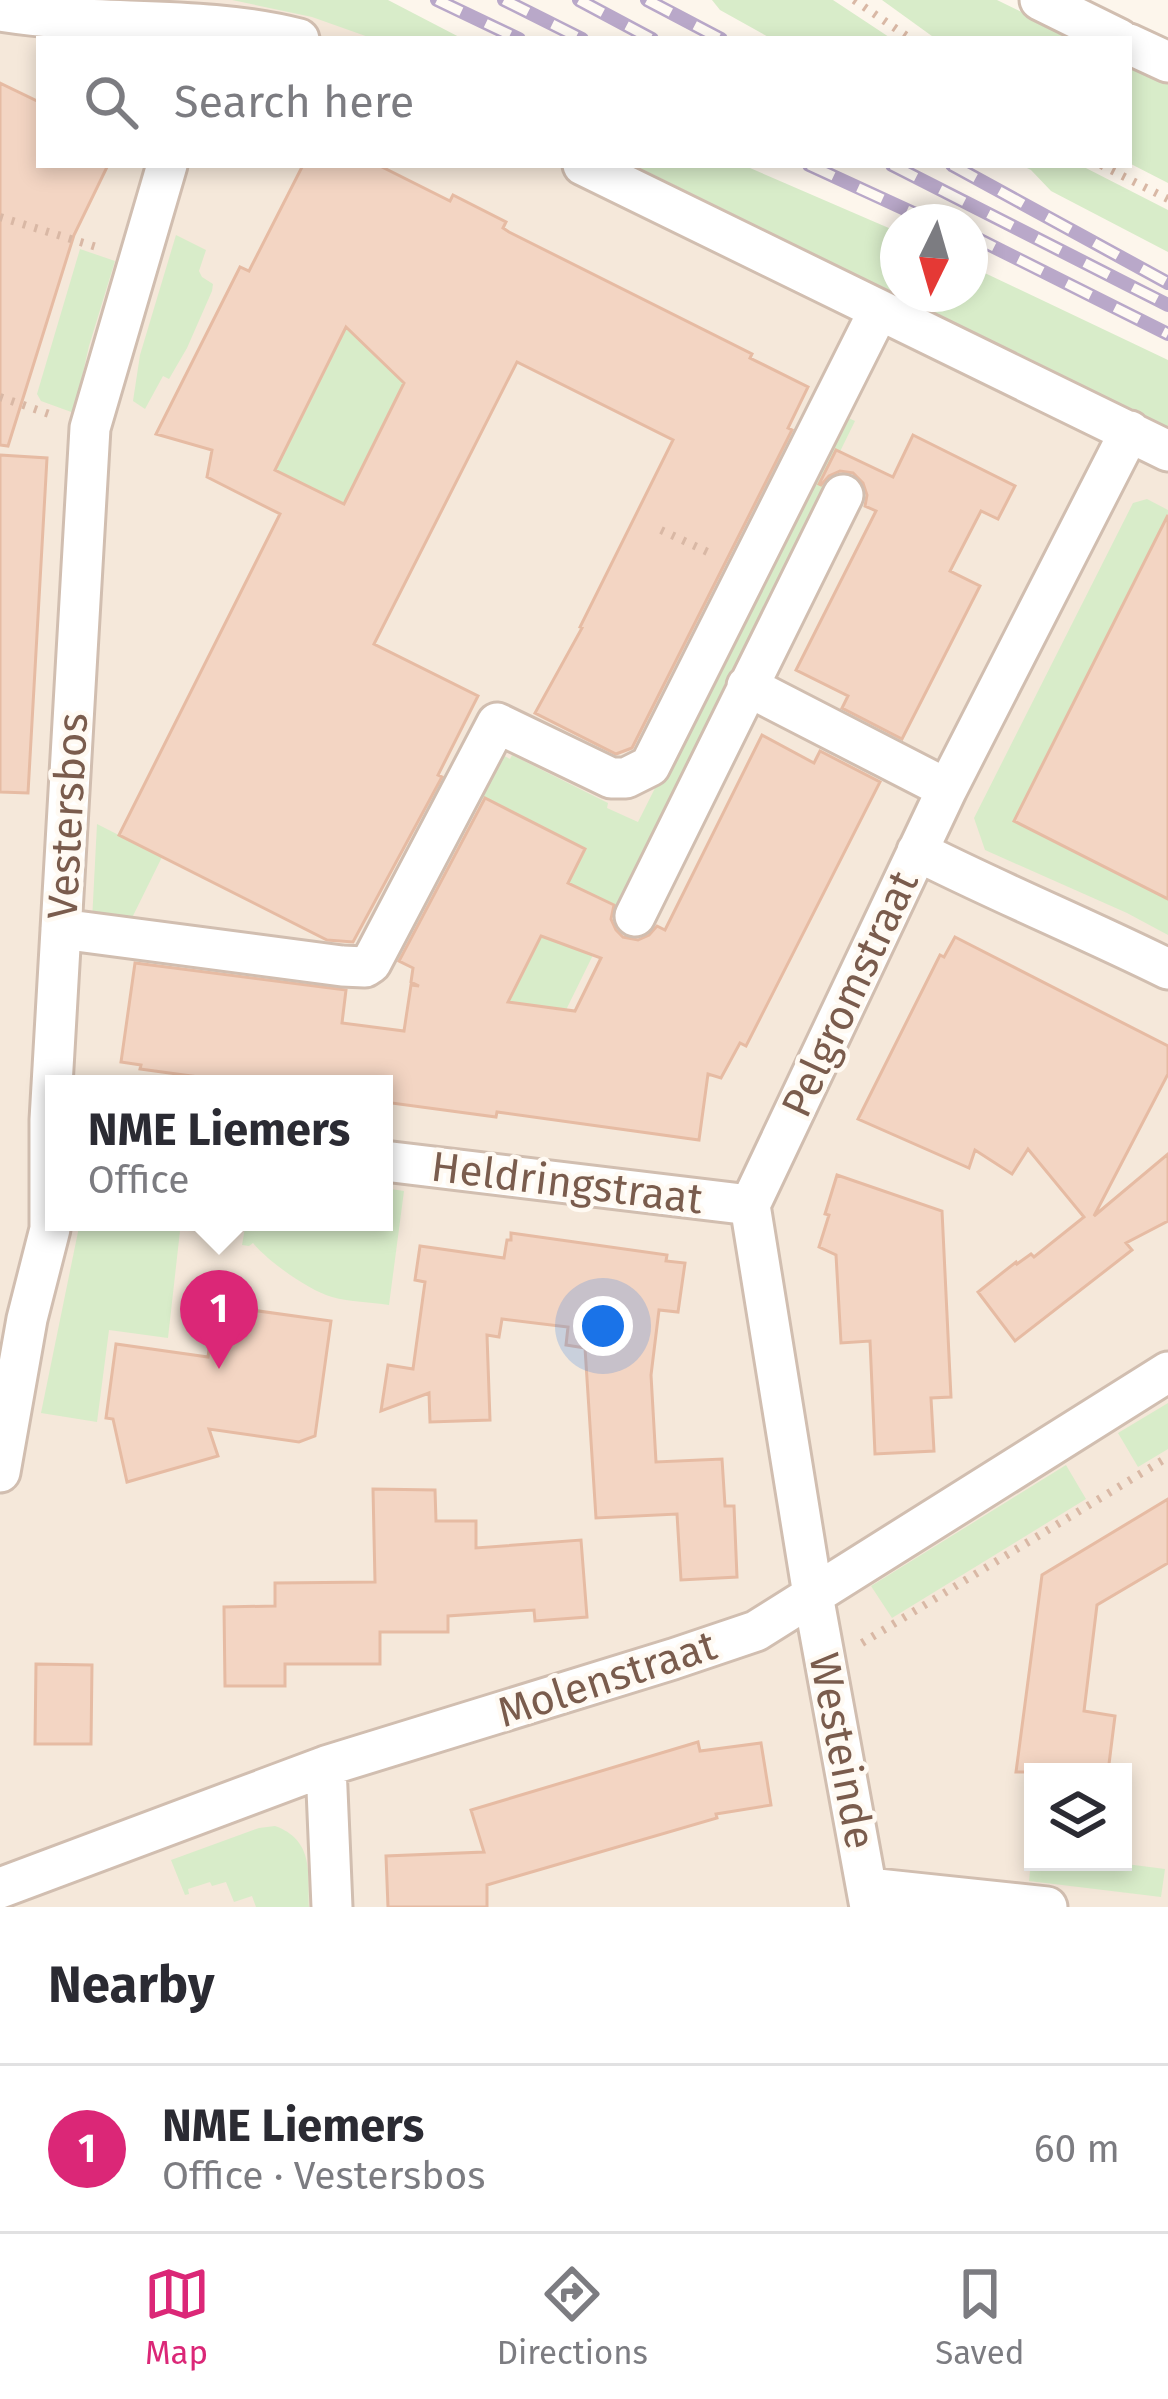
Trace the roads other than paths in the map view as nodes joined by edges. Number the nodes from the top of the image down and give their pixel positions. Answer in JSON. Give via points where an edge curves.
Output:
{"nodes":[{"id":1,"x":1040,"y":0,"type":"edge"},
{"id":2,"x":0,"y":11,"type":"edge"},
{"id":3,"x":208,"y":32,"type":"edge"},
{"id":4,"x":286,"y":36,"type":"edge"},
{"id":5,"x":1113,"y":36,"type":"edge"},
{"id":6,"x":1132,"y":45,"type":"edge"},
{"id":7,"x":1168,"y":62,"type":"edge"},
{"id":8,"x":166,"y":168,"type":"edge"},
{"id":9,"x":589,"y":168,"type":"edge"},
{"id":10,"x":879,"y":310,"type":"junction"},
{"id":11,"x":1130,"y":431,"type":"junction"},
{"id":12,"x":1168,"y":451,"type":"edge"},
{"id":13,"x":843,"y":495,"type":"dead end"},
{"id":14,"x":747,"y":686,"type":"junction"},
{"id":15,"x":946,"y":790,"type":"junction"},
{"id":16,"x":917,"y":851,"type":"junction"},
{"id":17,"x":635,"y":916,"type":"dead end"},
{"id":18,"x":61,"y":929,"type":"junction"},
{"id":19,"x":1168,"y":969,"type":"edge"},
{"id":20,"x":54,"y":1075,"type":"edge"},
{"id":21,"x":393,"y":1162,"type":"edge"},
{"id":22,"x":750,"y":1205,"type":"junction"},
{"id":23,"x":49,"y":1231,"type":"edge"},
{"id":24,"x":14,"y":1322,"type":"edge"},
{"id":25,"x":1168,"y":1372,"type":"edge"},
{"id":26,"x":0,"y":1472,"type":"edge"},
{"id":27,"x":813,"y":1595,"type":"junction"},
{"id":28,"x":326,"y":1766,"type":"junction"},
{"id":29,"x":0,"y":1888,"type":"edge"},
{"id":30,"x":869,"y":1898,"type":"edge"},
{"id":31,"x":332,"y":1907,"type":"edge"},
{"id":32,"x":1046,"y":1907,"type":"edge"}],
"edges":[{"from":1,"to":5,"type":"street"},
{"from":2,"to":3,"type":"street"},
{"from":3,"to":4,"type":"street"},
{"from":6,"to":7,"type":"street"},
{"from":8,"to":18,"type":"street","name":"Vestersbos","via":[[90,428]]},
{"from":9,"to":10,"type":"street"},
{"from":10,"to":11,"type":"street"},
{"from":10,"to":18,"type":"street","via":[[650,766],[611,778],[497,723],[365,967]]},
{"from":11,"to":12,"type":"street"},
{"from":11,"to":15,"type":"street","name":"Pelgromstraat"},
{"from":13,"to":14,"type":"street"},
{"from":14,"to":15,"type":"street"},
{"from":14,"to":17,"type":"street"},
{"from":15,"to":16,"type":"street","name":"Pelgromstraat"},
{"from":16,"to":19,"type":"street"},
{"from":16,"to":22,"type":"street","name":"Pelgromstraat"},
{"from":18,"to":20,"type":"street","name":"Vestersbos"},
{"from":21,"to":22,"type":"street","name":"Heldringstraat"},
{"from":22,"to":27,"type":"street"},
{"from":23,"to":24,"type":"street","name":"Vestersbos"},
{"from":24,"to":26,"type":"street","name":"Vestersbos"},
{"from":25,"to":27,"type":"street","name":"Molenstraat"},
{"from":27,"to":28,"type":"street","name":"Molenstraat","via":[[756,1631]]},
{"from":27,"to":30,"type":"street","name":"Westeinde"},
{"from":28,"to":29,"type":"street","name":"Molenstraat"},
{"from":28,"to":31,"type":"street"},
{"from":30,"to":32,"type":"street"}]}
